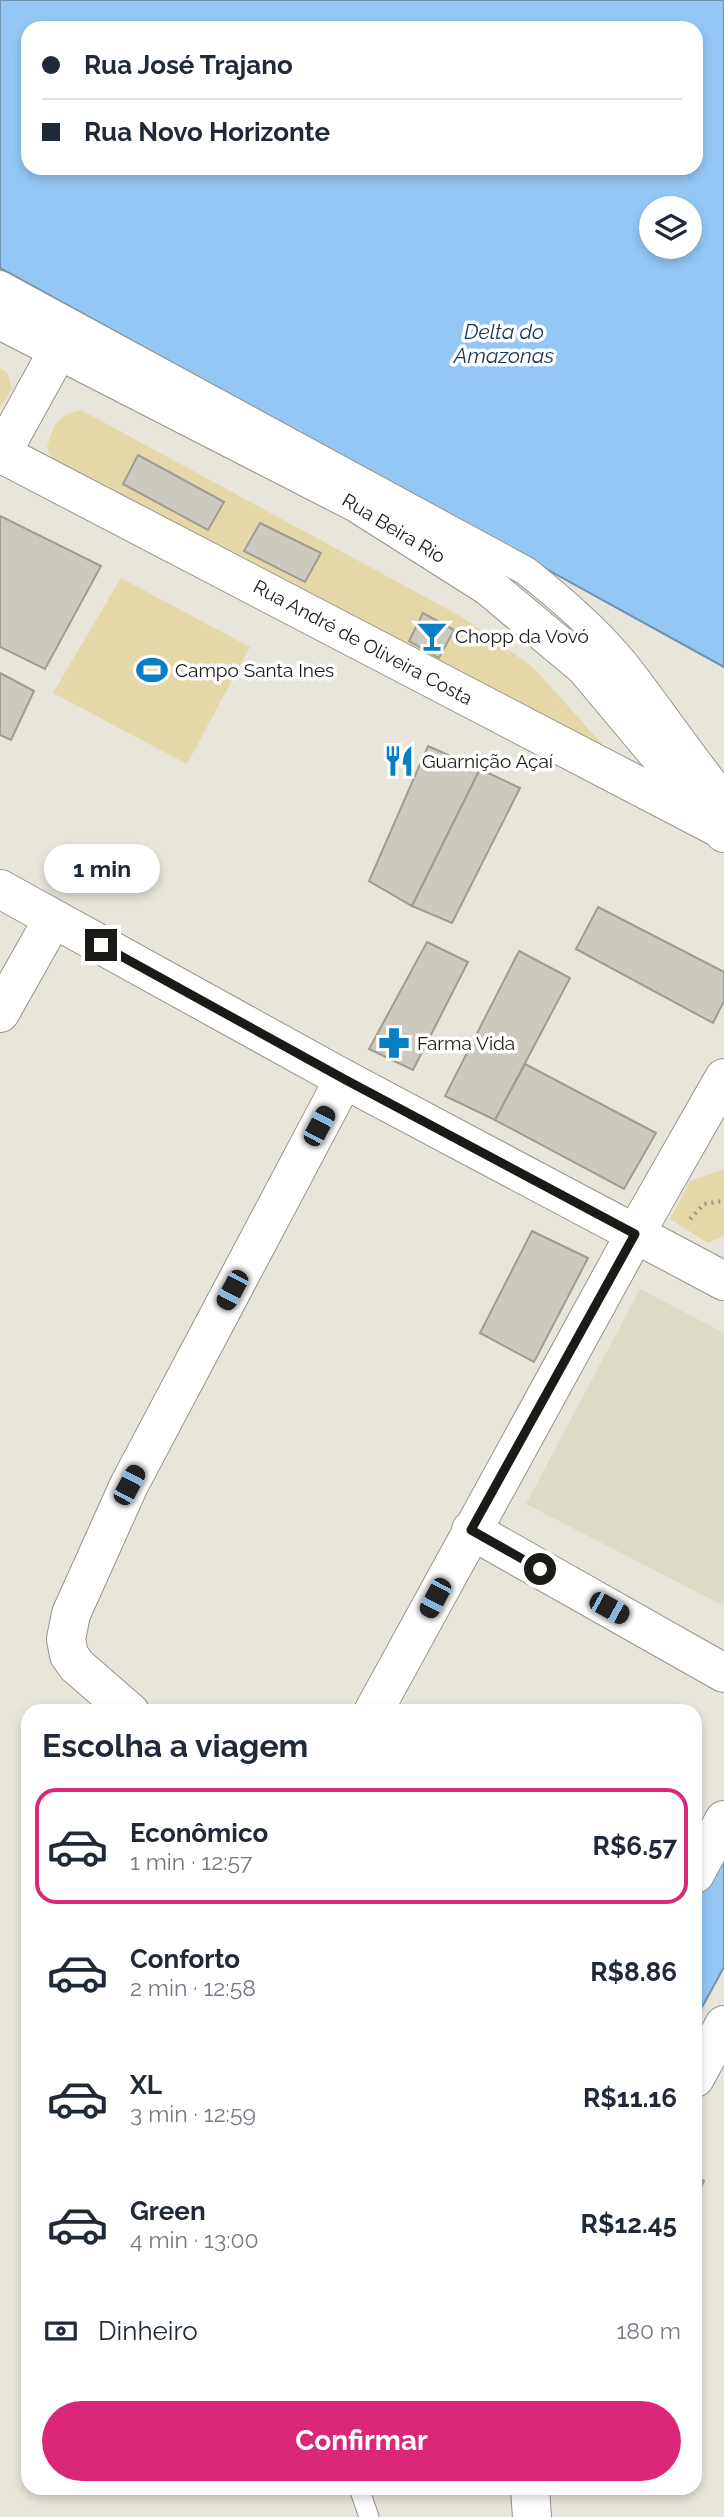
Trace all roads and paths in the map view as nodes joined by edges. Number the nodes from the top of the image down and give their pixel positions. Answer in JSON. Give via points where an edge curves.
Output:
{"nodes":[{"id":1,"x":0,"y":285,"type":"edge"},
{"id":2,"x":0,"y":320,"type":"edge"},
{"id":3,"x":58,"y":351,"type":"junction"},
{"id":4,"x":0,"y":454,"type":"edge"},
{"id":5,"x":722,"y":819,"type":"edge"},
{"id":6,"x":0,"y":889,"type":"edge"},
{"id":7,"x":53,"y":919,"type":"junction"},
{"id":8,"x":0,"y":1013,"type":"edge"},
{"id":9,"x":344,"y":1079,"type":"junction"},
{"id":10,"x":724,"y":1079,"type":"edge"},
{"id":11,"x":724,"y":1201,"type":"edge"},
{"id":12,"x":689,"y":1220,"type":"dead end"},
{"id":13,"x":635,"y":1234,"type":"junction"},
{"id":14,"x":724,"y":1281,"type":"edge"},
{"id":15,"x":471,"y":1530,"type":"junction"},
{"id":16,"x":724,"y":1673,"type":"edge"},
{"id":17,"x":122,"y":1704,"type":"edge"},
{"id":18,"x":377,"y":1704,"type":"edge"},
{"id":19,"x":724,"y":1820,"type":"edge"},
{"id":20,"x":702,"y":1861,"type":"edge"},
{"id":21,"x":361,"y":2495,"type":"edge"},
{"id":22,"x":530,"y":2495,"type":"edge"},
{"id":23,"x":369,"y":2517,"type":"edge"},
{"id":24,"x":532,"y":2517,"type":"edge"}],
"edges":[{"from":1,"to":5,"type":"street","via":[[526,571],[577,612],[623,662],[694,760]]},
{"from":2,"to":3,"type":"street","name":"Rua Beira Rio"},
{"from":3,"to":4,"type":"street"},
{"from":3,"to":5,"type":"street","name":"Rua Beira Rio","via":[[356,503],[488,586],[585,667]]},
{"from":4,"to":5,"type":"street","name":"Rua André de Oliveira Costa"},
{"from":6,"to":7,"type":"street"},
{"from":7,"to":8,"type":"street"},
{"from":7,"to":9,"type":"street"},
{"from":9,"to":13,"type":"street"},
{"from":9,"to":17,"type":"street","via":[[129,1485],[75,1602],[66,1646],[77,1666]]},
{"from":10,"to":13,"type":"street"},
{"from":11,"to":12,"type":"path","via":[[704,1204]]},
{"from":13,"to":14,"type":"street"},
{"from":13,"to":15,"type":"street"},
{"from":15,"to":16,"type":"street"},
{"from":15,"to":18,"type":"street"},
{"from":19,"to":20,"type":"street"},
{"from":21,"to":23,"type":"lane"},
{"from":22,"to":24,"type":"street"}]}
